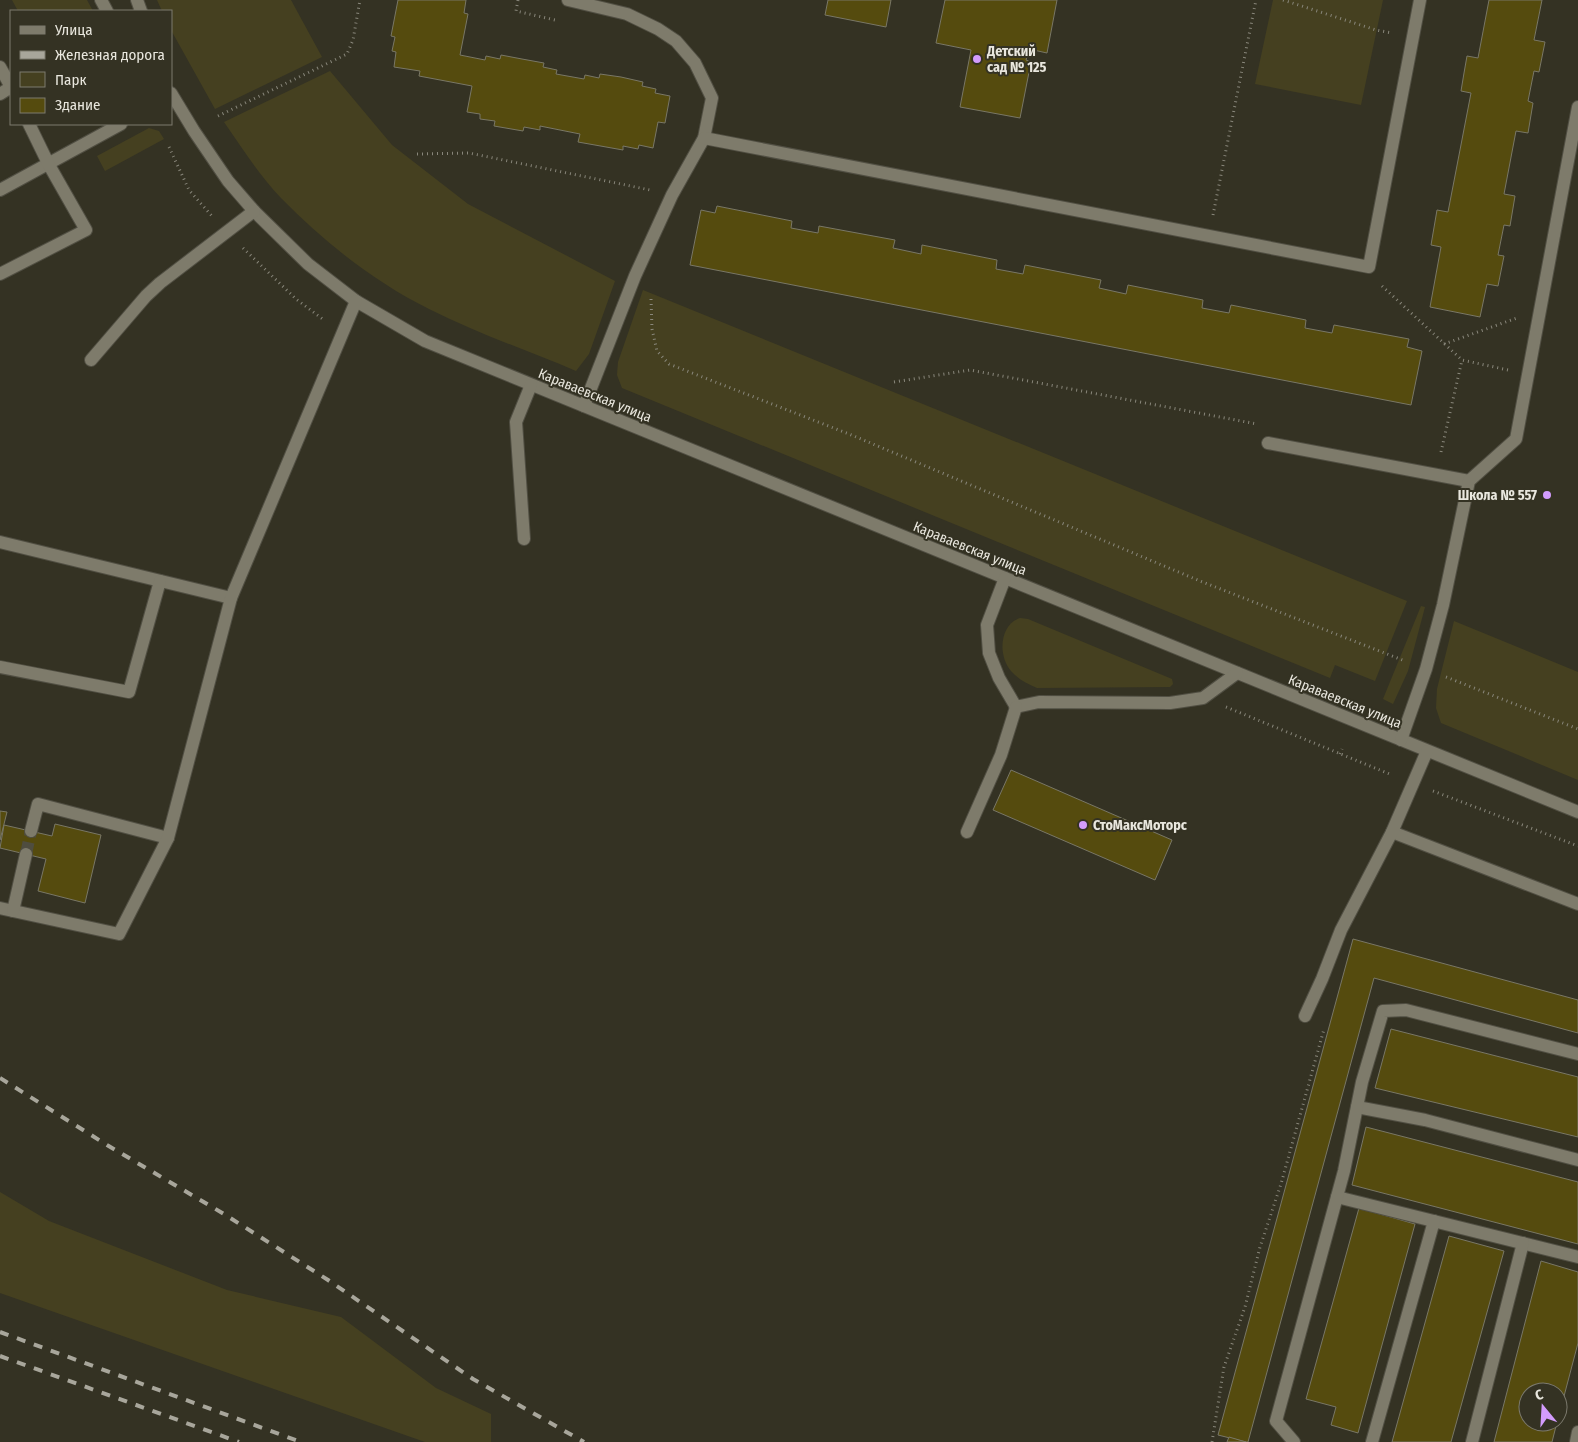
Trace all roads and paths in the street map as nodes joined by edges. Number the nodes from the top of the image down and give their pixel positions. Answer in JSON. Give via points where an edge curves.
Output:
{"nodes":[{"id":1,"x":360,"y":0,"type":"edge"},
{"id":2,"x":518,"y":0,"type":"edge"},
{"id":3,"x":568,"y":0,"type":"edge"},
{"id":4,"x":1256,"y":0,"type":"edge"},
{"id":5,"x":1283,"y":0,"type":"edge"},
{"id":6,"x":1420,"y":0,"type":"edge"},
{"id":7,"x":556,"y":20,"type":"dead end"},
{"id":8,"x":1413,"y":38,"type":"junction"},
{"id":9,"x":0,"y":67,"type":"edge"},
{"id":10,"x":10,"y":85,"type":"edge"},
{"id":11,"x":172,"y":95,"type":"edge"},
{"id":12,"x":1578,"y":108,"type":"edge"},
{"id":13,"x":218,"y":116,"type":"dead end"},
{"id":14,"x":29,"y":125,"type":"edge"},
{"id":15,"x":119,"y":125,"type":"edge"},
{"id":16,"x":704,"y":138,"type":"junction"},
{"id":17,"x":417,"y":154,"type":"dead end"},
{"id":18,"x":49,"y":165,"type":"junction"},
{"id":19,"x":0,"y":190,"type":"edge"},
{"id":20,"x":672,"y":195,"type":"junction"},
{"id":21,"x":254,"y":212,"type":"junction"},
{"id":22,"x":1209,"y":236,"type":"junction"},
{"id":23,"x":1369,"y":267,"type":"junction"},
{"id":24,"x":0,"y":274,"type":"edge"},
{"id":25,"x":651,"y":292,"type":"dead end"},
{"id":26,"x":356,"y":301,"type":"junction"},
{"id":27,"x":1540,"y":310,"type":"junction"},
{"id":28,"x":1444,"y":344,"type":"junction"},
{"id":29,"x":91,"y":360,"type":"dead end"},
{"id":30,"x":1462,"y":360,"type":"junction"},
{"id":31,"x":1528,"y":374,"type":"junction"},
{"id":32,"x":894,"y":382,"type":"dead end"},
{"id":33,"x":531,"y":385,"type":"junction"},
{"id":34,"x":584,"y":406,"type":"junction"},
{"id":35,"x":1268,"y":443,"type":"joint"},
{"id":36,"x":1435,"y":475,"type":"junction"},
{"id":37,"x":1469,"y":481,"type":"junction"},
{"id":38,"x":524,"y":539,"type":"dead end"},
{"id":39,"x":0,"y":542,"type":"edge"},
{"id":40,"x":1005,"y":578,"type":"junction"},
{"id":41,"x":160,"y":581,"type":"junction"},
{"id":42,"x":231,"y":598,"type":"junction"},
{"id":43,"x":0,"y":667,"type":"edge"},
{"id":44,"x":1426,"y":669,"type":"junction"},
{"id":45,"x":1237,"y":673,"type":"junction"},
{"id":46,"x":1203,"y":698,"type":"junction"},
{"id":47,"x":1016,"y":707,"type":"junction"},
{"id":48,"x":1578,"y":729,"type":"edge"},
{"id":49,"x":1401,"y":740,"type":"junction"},
{"id":50,"x":1342,"y":749,"type":"dead end"},
{"id":51,"x":1427,"y":751,"type":"junction"},
{"id":52,"x":1340,"y":754,"type":"junction"},
{"id":53,"x":1414,"y":784,"type":"junction"},
{"id":54,"x":1578,"y":812,"type":"edge"},
{"id":55,"x":31,"y":831,"type":"tunnel mouth"},
{"id":56,"x":967,"y":832,"type":"dead end"},
{"id":57,"x":1392,"y":832,"type":"junction"},
{"id":58,"x":168,"y":838,"type":"junction"},
{"id":59,"x":1578,"y":846,"type":"edge"},
{"id":60,"x":26,"y":854,"type":"tunnel mouth"},
{"id":61,"x":1578,"y":904,"type":"edge"},
{"id":62,"x":0,"y":908,"type":"edge"},
{"id":63,"x":13,"y":911,"type":"junction"},
{"id":64,"x":1305,"y":1016,"type":"dead end"},
{"id":65,"x":1324,"y":1028,"type":"dead end"},
{"id":66,"x":1578,"y":1054,"type":"edge"},
{"id":67,"x":1357,"y":1107,"type":"junction"},
{"id":68,"x":1578,"y":1160,"type":"edge"},
{"id":69,"x":1338,"y":1197,"type":"junction"},
{"id":70,"x":1434,"y":1221,"type":"junction"},
{"id":71,"x":1523,"y":1243,"type":"junction"},
{"id":72,"x":1578,"y":1257,"type":"edge"},
{"id":73,"x":1578,"y":1432,"type":"edge"},
{"id":74,"x":1212,"y":1442,"type":"edge"},
{"id":75,"x":1294,"y":1442,"type":"edge"},
{"id":76,"x":1372,"y":1442,"type":"edge"},
{"id":77,"x":1472,"y":1442,"type":"edge"},
{"id":78,"x":1576,"y":1442,"type":"edge"}],
"edges":[{"from":1,"to":13,"type":"path","via":[[354,40],[347,54]]},
{"from":2,"to":7,"type":"path","via":[[516,11]]},
{"from":3,"to":16,"type":"street","via":[[627,14],[676,41],[695,63],[712,98]]},
{"from":4,"to":22,"type":"path"},
{"from":5,"to":8,"type":"path","via":[[1376,30]]},
{"from":6,"to":8,"type":"street"},
{"from":8,"to":23,"type":"street"},
{"from":9,"to":10,"type":"street"},
{"from":11,"to":21,"type":"street","name":"Караваевская улица","via":[[222,172]]},
{"from":12,"to":27,"type":"street"},
{"from":14,"to":18,"type":"street"},
{"from":15,"to":18,"type":"street"},
{"from":16,"to":20,"type":"street"},
{"from":16,"to":22,"type":"street"},
{"from":17,"to":20,"type":"path","via":[[469,153]]},
{"from":18,"to":19,"type":"street"},
{"from":18,"to":24,"type":"street","via":[[86,230]]},
{"from":20,"to":34,"type":"street","via":[[635,276]]},
{"from":21,"to":26,"type":"street","name":"Караваевская улица","via":[[308,264]]},
{"from":21,"to":29,"type":"street","via":[[160,283]]},
{"from":22,"to":23,"type":"street"},
{"from":23,"to":28,"type":"path","via":[[1383,287]]},
{"from":25,"to":44,"type":"path","via":[[653,336],[657,351],[669,364],[850,434],[1200,581]]},
{"from":26,"to":33,"type":"street","name":"Караваевская улица","via":[[426,340]]},
{"from":26,"to":42,"type":"street"},
{"from":27,"to":28,"type":"path"},
{"from":27,"to":31,"type":"street"},
{"from":28,"to":30,"type":"path"},
{"from":30,"to":31,"type":"path"},
{"from":30,"to":36,"type":"path"},
{"from":31,"to":37,"type":"street","via":[[1516,439]]},
{"from":32,"to":35,"type":"path","via":[[970,370],[1256,423]]},
{"from":33,"to":34,"type":"street","name":"Караваевская улица"},
{"from":33,"to":38,"type":"street","via":[[516,422]]},
{"from":34,"to":40,"type":"street","name":"Караваевская улица"},
{"from":35,"to":36,"type":"street"},
{"from":36,"to":37,"type":"street"},
{"from":37,"to":44,"type":"street"},
{"from":39,"to":41,"type":"street"},
{"from":40,"to":45,"type":"street","name":"Караваевская улица"},
{"from":40,"to":47,"type":"street","via":[[986,625],[989,653]]},
{"from":41,"to":42,"type":"street"},
{"from":41,"to":43,"type":"street","via":[[129,692]]},
{"from":42,"to":58,"type":"street"},
{"from":44,"to":48,"type":"path"},
{"from":44,"to":49,"type":"street"},
{"from":45,"to":46,"type":"street"},
{"from":45,"to":49,"type":"street","name":"Караваевская улица"},
{"from":46,"to":47,"type":"street","via":[[1170,703],[1039,702]]},
{"from":46,"to":52,"type":"path"},
{"from":47,"to":56,"type":"street","via":[[1001,754]]},
{"from":49,"to":51,"type":"street","name":"Караваевская улица"},
{"from":50,"to":52,"type":"path"},
{"from":51,"to":53,"type":"street"},
{"from":51,"to":54,"type":"street","name":"Караваевская улица"},
{"from":52,"to":53,"type":"path"},
{"from":53,"to":57,"type":"street"},
{"from":53,"to":59,"type":"path"},
{"from":55,"to":58,"type":"street","via":[[38,804]]},
{"from":57,"to":61,"type":"street"},
{"from":57,"to":64,"type":"street","via":[[1341,930]]},
{"from":58,"to":63,"type":"street","via":[[119,934]]},
{"from":60,"to":63,"type":"street"},
{"from":62,"to":63,"type":"street"},
{"from":65,"to":74,"type":"path","via":[[1281,1184],[1224,1367]]},
{"from":66,"to":67,"type":"street","via":[[1406,1010],[1383,1011]]},
{"from":67,"to":68,"type":"street","via":[[1426,1120]]},
{"from":67,"to":69,"type":"street"},
{"from":69,"to":70,"type":"street"},
{"from":69,"to":75,"type":"street","via":[[1276,1421]]},
{"from":70,"to":71,"type":"street"},
{"from":70,"to":76,"type":"street"},
{"from":71,"to":72,"type":"street"},
{"from":71,"to":77,"type":"street"},
{"from":73,"to":78,"type":"street"}]}
